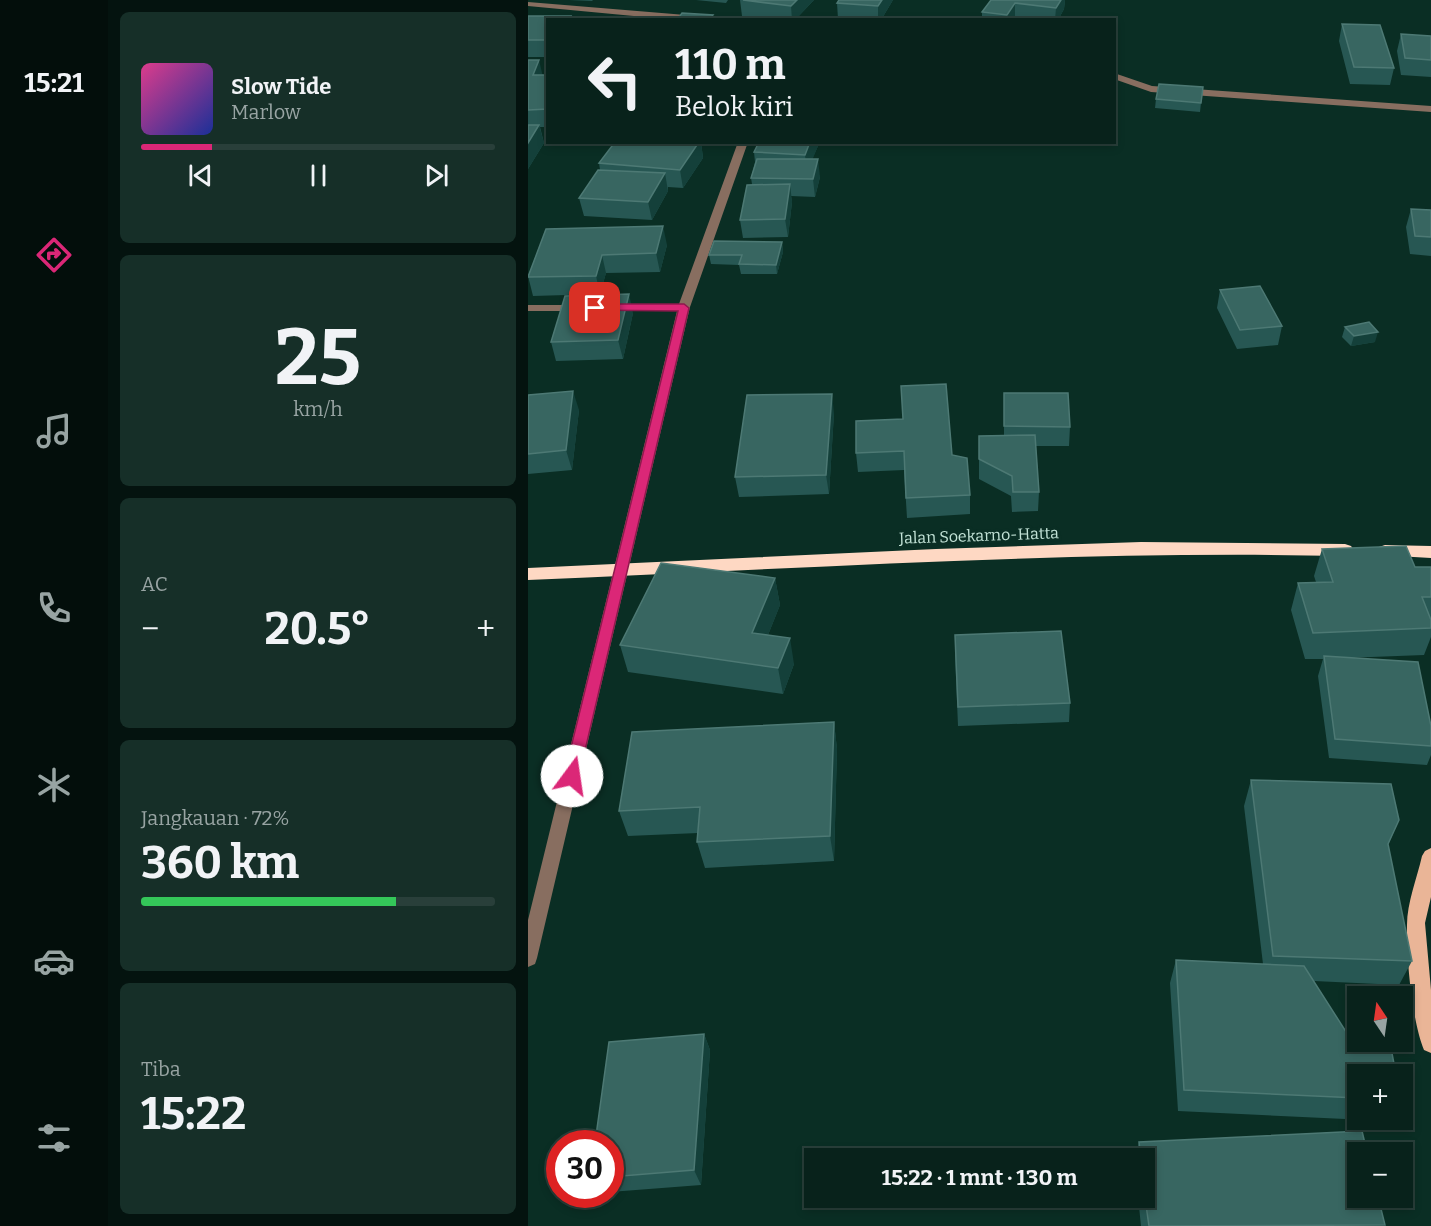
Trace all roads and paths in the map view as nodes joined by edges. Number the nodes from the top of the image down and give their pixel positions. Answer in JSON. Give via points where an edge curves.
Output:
{"nodes":[{"id":1,"x":529,"y":2,"type":"edge"},
{"id":2,"x":690,"y":18,"type":"edge"},
{"id":3,"x":1116,"y":77,"type":"edge"},
{"id":4,"x":1431,"y":109,"type":"edge"},
{"id":5,"x":742,"y":144,"type":"edge"},
{"id":6,"x":528,"y":308,"type":"edge"},
{"id":7,"x":684,"y":308,"type":"junction"},
{"id":8,"x":1431,"y":552,"type":"edge"},
{"id":9,"x":621,"y":571,"type":"junction"},
{"id":10,"x":528,"y":574,"type":"edge"},
{"id":11,"x":1431,"y":856,"type":"edge"},
{"id":12,"x":528,"y":958,"type":"edge"},
{"id":13,"x":1431,"y":1043,"type":"edge"}],
"edges":[{"from":1,"to":2,"type":"street"},
{"from":3,"to":4,"type":"street","via":[[1151,89]]},
{"from":5,"to":7,"type":"street"},
{"from":6,"to":7,"type":"street"},
{"from":7,"to":9,"type":"street"},
{"from":8,"to":9,"type":"highway","name":"Jalan Soekarno-Hatta","via":[[1270,547],[1048,551]]},
{"from":9,"to":10,"type":"highway","name":"Jalan Soekarno-Hatta"},
{"from":9,"to":12,"type":"street"},
{"from":11,"to":13,"type":"main road","via":[[1416,923],[1423,1011]]}]}
